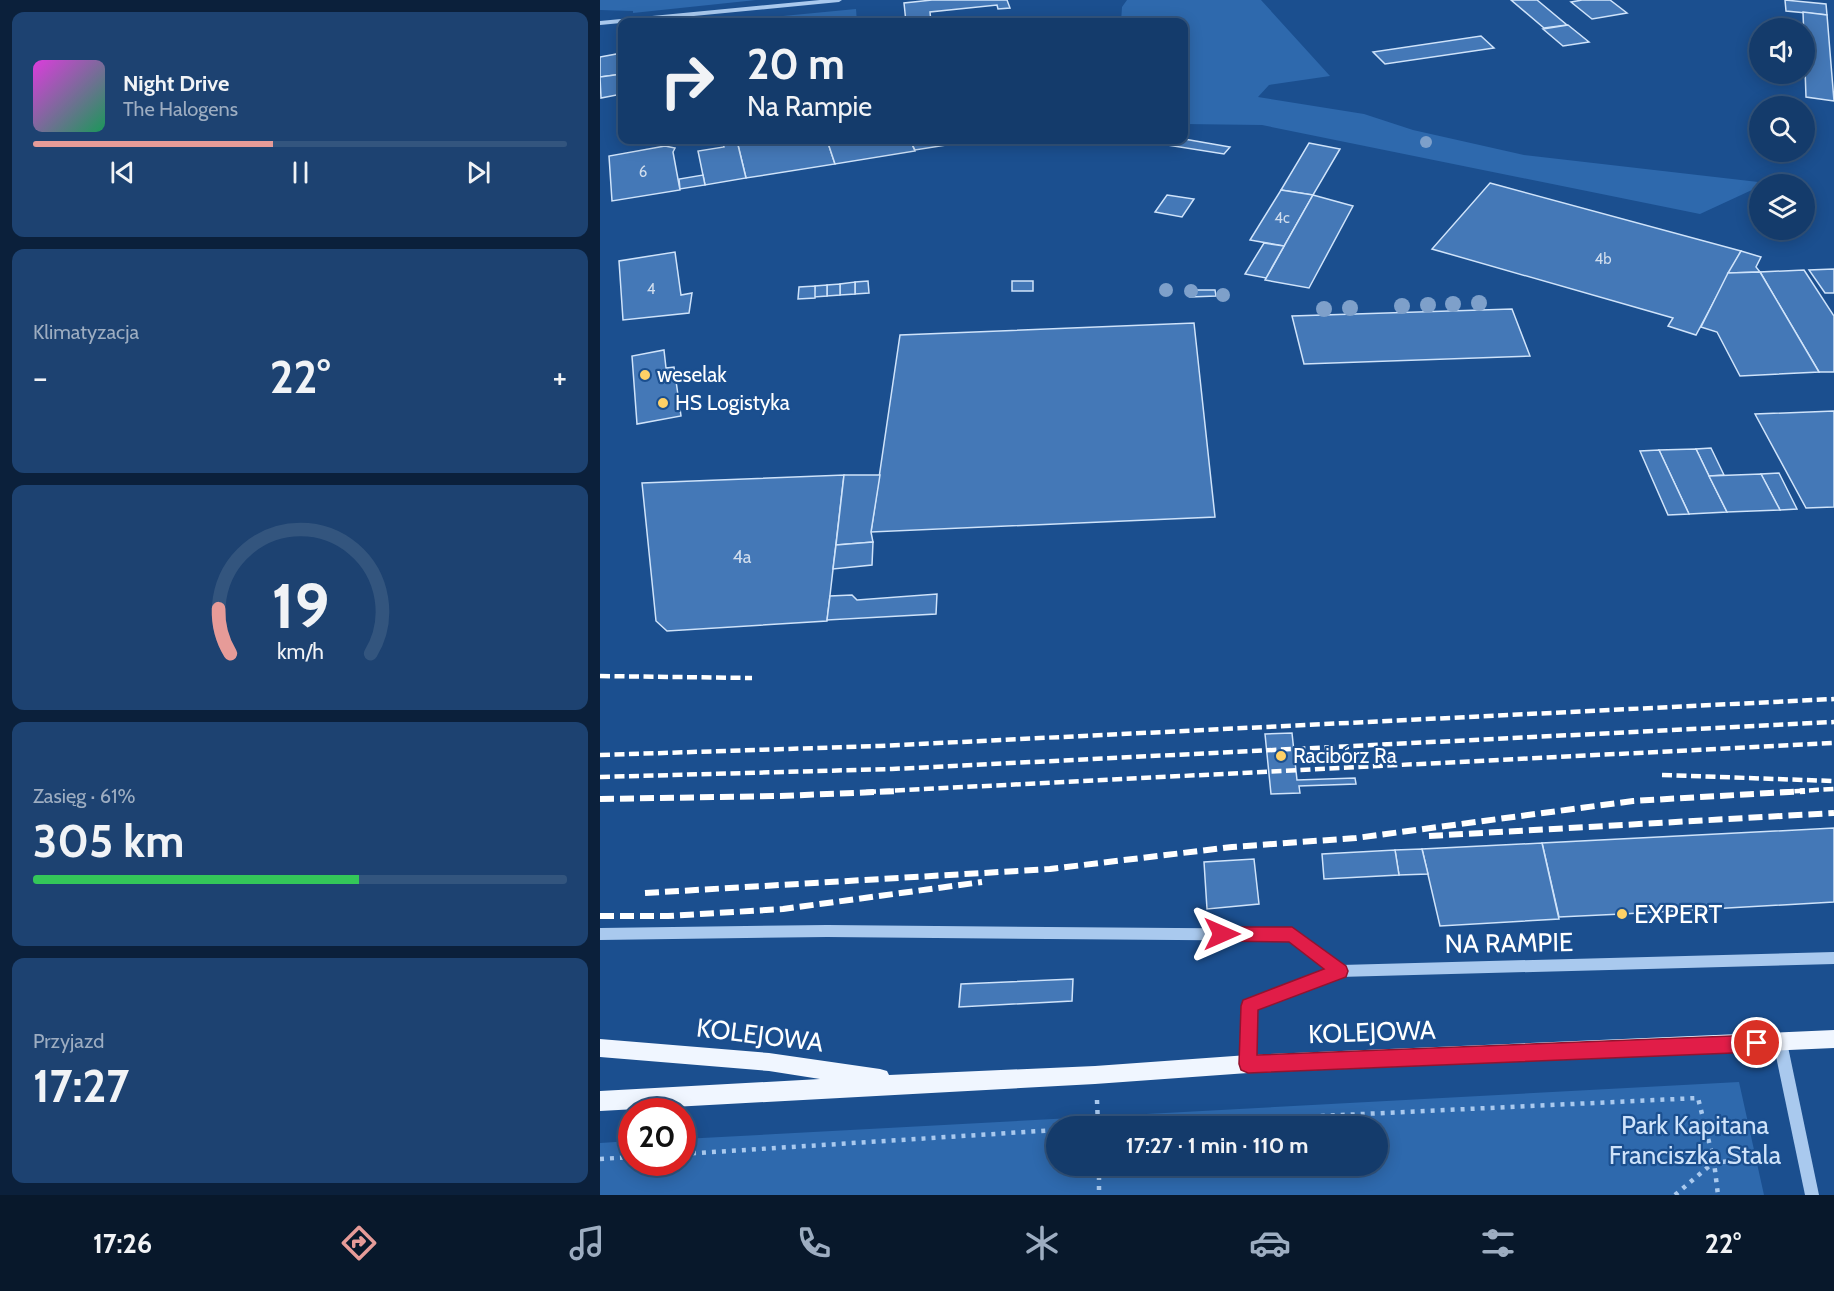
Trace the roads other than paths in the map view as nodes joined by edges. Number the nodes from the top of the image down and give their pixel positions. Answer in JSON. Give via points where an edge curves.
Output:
{"nodes":[{"id":1,"x":839,"y":0,"type":"edge"},
{"id":2,"x":826,"y":1,"type":"edge"},
{"id":3,"x":651,"y":18,"type":"edge"},
{"id":4,"x":618,"y":21,"type":"edge"},
{"id":5,"x":600,"y":23,"type":"edge"},
{"id":6,"x":600,"y":934,"type":"edge"},
{"id":7,"x":1834,"y":958,"type":"edge"},
{"id":8,"x":1340,"y":971,"type":"junction"},
{"id":9,"x":1834,"y":1039,"type":"edge"},
{"id":10,"x":1780,"y":1042,"type":"junction"},
{"id":11,"x":600,"y":1048,"type":"edge"},
{"id":12,"x":1248,"y":1064,"type":"junction"},
{"id":13,"x":912,"y":1083,"type":"junction"},
{"id":14,"x":600,"y":1101,"type":"edge"},
{"id":15,"x":1812,"y":1195,"type":"edge"}],
"edges":[{"from":1,"to":2,"type":"street"},
{"from":2,"to":3,"type":"street"},
{"from":4,"to":5,"type":"street"},
{"from":6,"to":8,"type":"street","via":[[1292,934]]},
{"from":7,"to":8,"type":"street","name":"NA RAMPIE"},
{"from":8,"to":12,"type":"street","name":"NA RAMPIE","via":[[1250,1006]]},
{"from":9,"to":10,"type":"main road","name":"KOLEJOWA"},
{"from":10,"to":12,"type":"main road","name":"KOLEJOWA"},
{"from":10,"to":15,"type":"street"},
{"from":11,"to":13,"type":"main road","name":"KOLEJOWA","via":[[769,1062]]},
{"from":12,"to":13,"type":"main road","name":"KOLEJOWA"},
{"from":13,"to":14,"type":"main road","name":"KOLEJOWA"}]}
